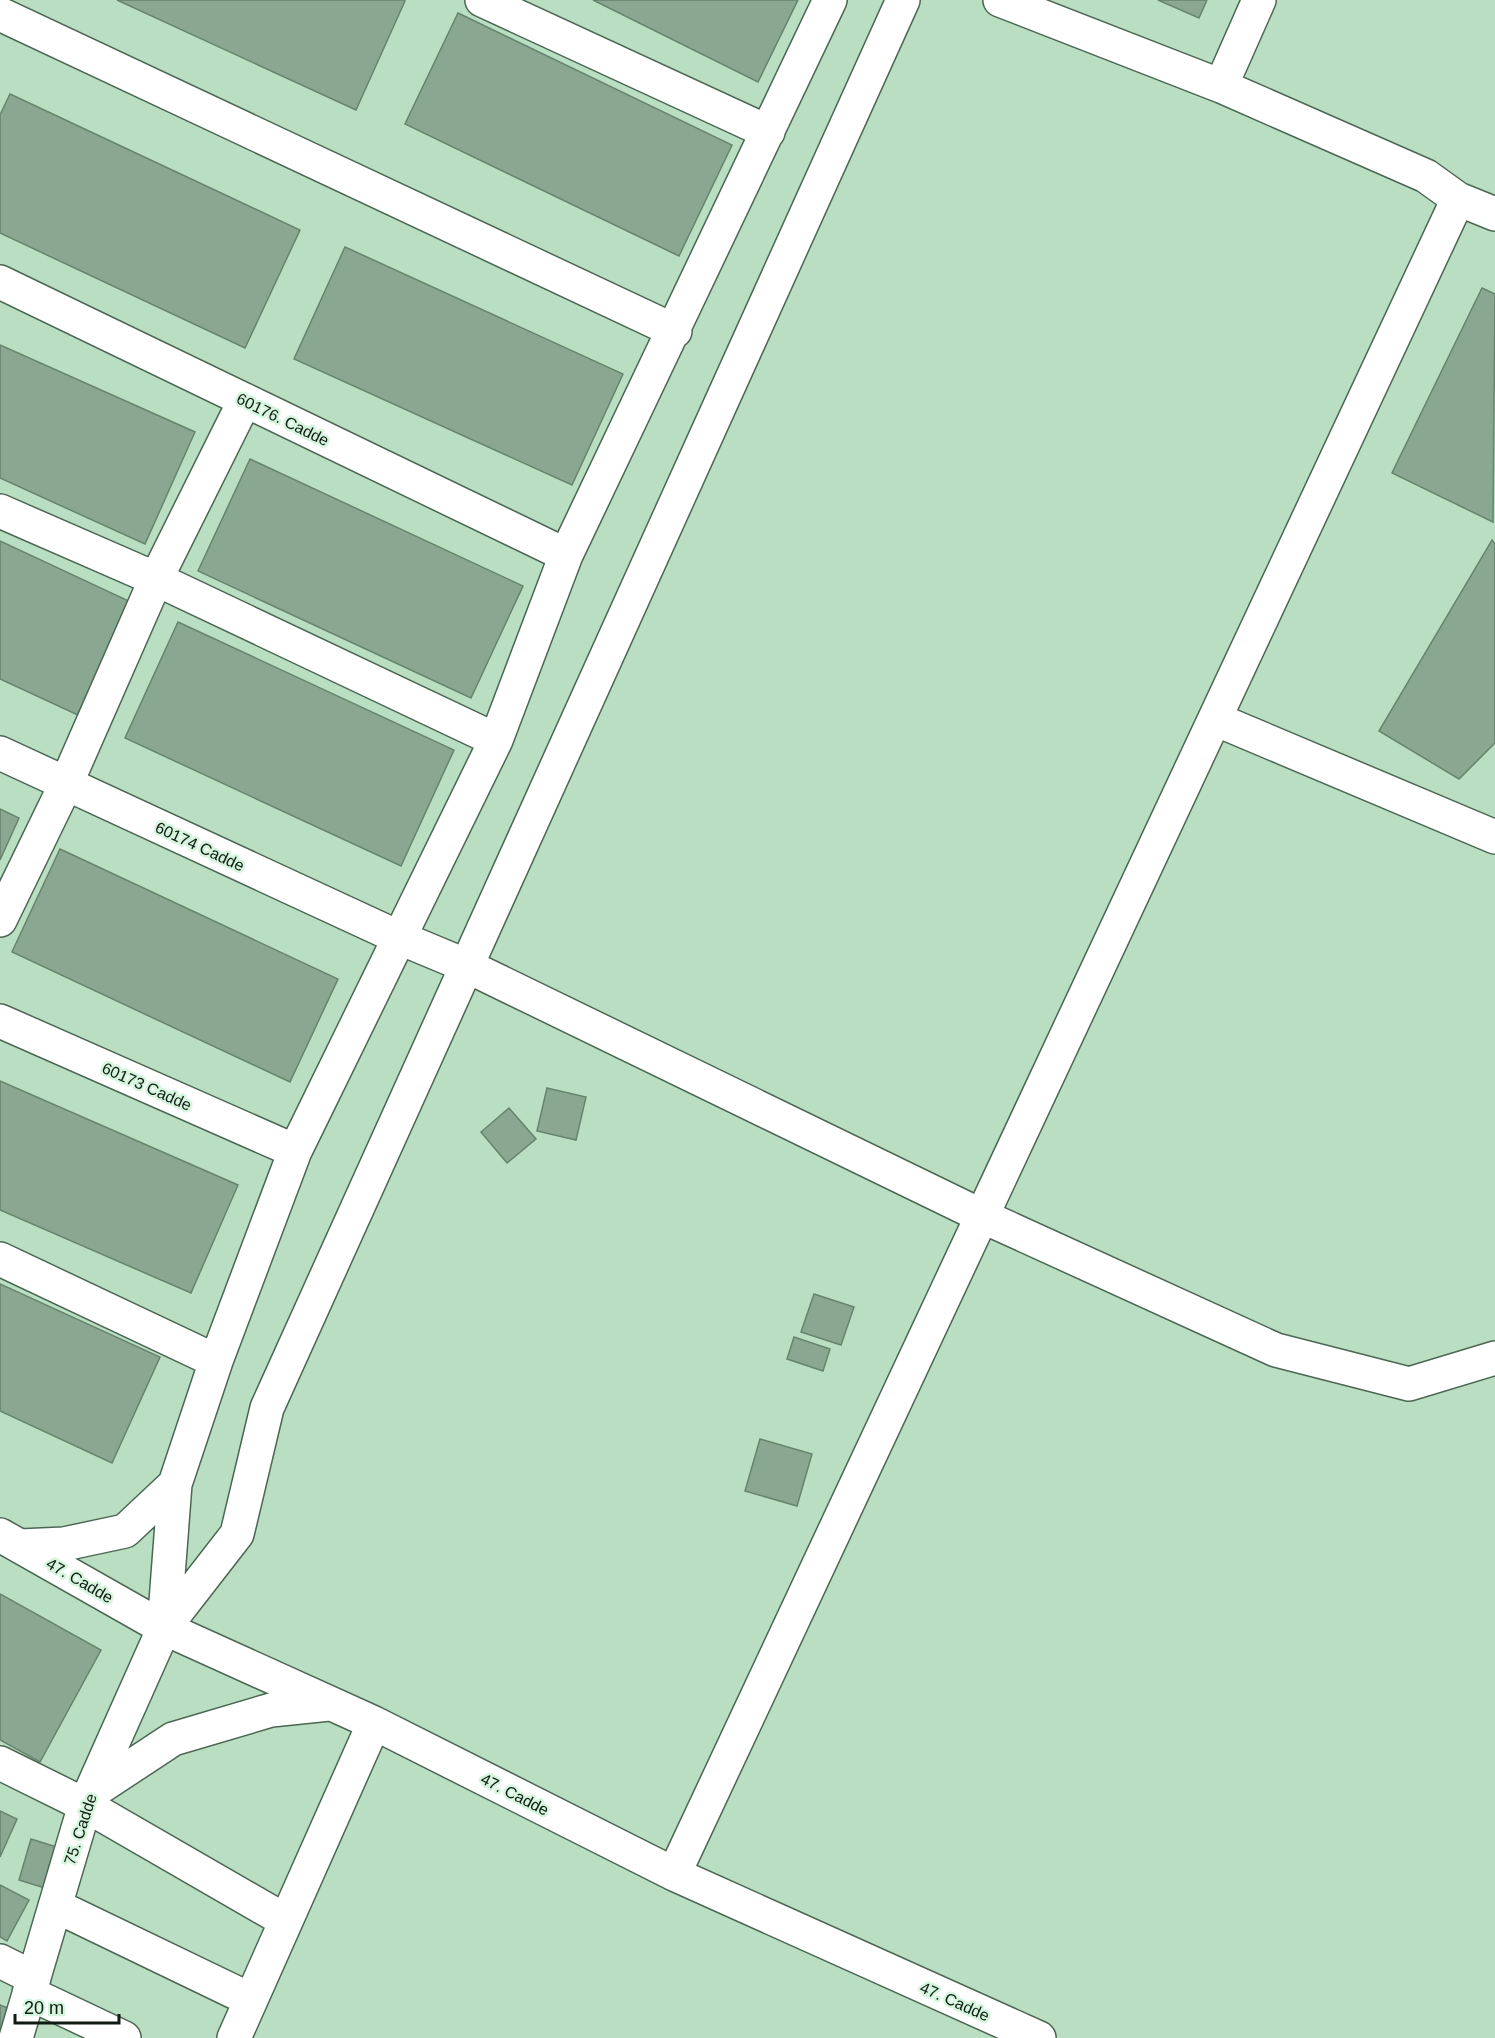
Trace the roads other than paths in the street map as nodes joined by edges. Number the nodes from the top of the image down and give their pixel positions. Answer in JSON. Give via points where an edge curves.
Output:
{"nodes":[{"id":1,"x":482,"y":0,"type":"edge"},
{"id":2,"x":830,"y":0,"type":"edge"},
{"id":3,"x":903,"y":0,"type":"edge"},
{"id":4,"x":1000,"y":0,"type":"edge"},
{"id":5,"x":1259,"y":0,"type":"edge"},
{"id":6,"x":0,"y":14,"type":"edge"},
{"id":7,"x":1221,"y":86,"type":"junction"},
{"id":8,"x":768,"y":132,"type":"junction"},
{"id":9,"x":1458,"y":199,"type":"junction"},
{"id":10,"x":1495,"y":214,"type":"edge"},
{"id":11,"x":0,"y":282,"type":"edge"},
{"id":12,"x":675,"y":331,"type":"junction"},
{"id":13,"x":245,"y":400,"type":"junction"},
{"id":14,"x":0,"y":511,"type":"edge"},
{"id":15,"x":566,"y":555,"type":"junction"},
{"id":16,"x":156,"y":579,"type":"junction"},
{"id":17,"x":1215,"y":719,"type":"junction"},
{"id":18,"x":496,"y":740,"type":"junction"},
{"id":19,"x":0,"y":753,"type":"edge"},
{"id":20,"x":66,"y":784,"type":"junction"},
{"id":21,"x":1495,"y":837,"type":"edge"},
{"id":22,"x":0,"y":920,"type":"edge"},
{"id":23,"x":400,"y":938,"type":"junction"},
{"id":24,"x":467,"y":966,"type":"junction"},
{"id":25,"x":0,"y":1021,"type":"edge"},
{"id":26,"x":295,"y":1151,"type":"junction"},
{"id":27,"x":984,"y":1217,"type":"junction"},
{"id":28,"x":0,"y":1259,"type":"edge"},
{"id":29,"x":1495,"y":1358,"type":"edge"},
{"id":30,"x":216,"y":1361,"type":"junction"},
{"id":31,"x":175,"y":1484,"type":"junction"},
{"id":32,"x":10,"y":1540,"type":"edge"},
{"id":33,"x":164,"y":1628,"type":"junction"},
{"id":34,"x":332,"y":1704,"type":"junction"},
{"id":35,"x":374,"y":1723,"type":"junction"},
{"id":36,"x":0,"y":1763,"type":"edge"},
{"id":37,"x":88,"y":1799,"type":"junction"},
{"id":38,"x":674,"y":1874,"type":"junction"},
{"id":39,"x":56,"y":1906,"type":"junction"},
{"id":40,"x":286,"y":1921,"type":"junction"},
{"id":41,"x":0,"y":1961,"type":"edge"},
{"id":42,"x":32,"y":1986,"type":"junction"},
{"id":43,"x":251,"y":2000,"type":"junction"},
{"id":44,"x":16,"y":2038,"type":"edge"},
{"id":45,"x":124,"y":2038,"type":"edge"},
{"id":46,"x":234,"y":2038,"type":"edge"},
{"id":47,"x":1039,"y":2038,"type":"edge"}],
"edges":[{"from":1,"to":8,"type":"street"},
{"from":2,"to":8,"type":"street"},
{"from":3,"to":24,"type":"street"},
{"from":4,"to":7,"type":"street"},
{"from":5,"to":7,"type":"street"},
{"from":6,"to":12,"type":"street"},
{"from":7,"to":9,"type":"street","via":[[1426,176]]},
{"from":8,"to":12,"type":"street"},
{"from":9,"to":10,"type":"street"},
{"from":9,"to":17,"type":"street"},
{"from":11,"to":13,"type":"street","name":"60176. Cadde"},
{"from":12,"to":15,"type":"street"},
{"from":13,"to":15,"type":"street","name":"60176. Cadde"},
{"from":13,"to":16,"type":"street"},
{"from":14,"to":16,"type":"street"},
{"from":15,"to":18,"type":"street"},
{"from":16,"to":18,"type":"street"},
{"from":16,"to":20,"type":"street"},
{"from":17,"to":21,"type":"street"},
{"from":17,"to":27,"type":"street"},
{"from":18,"to":23,"type":"street"},
{"from":19,"to":20,"type":"street","name":"60174 Cadde"},
{"from":20,"to":22,"type":"street"},
{"from":20,"to":23,"type":"street","name":"60174 Cadde"},
{"from":23,"to":24,"type":"street","name":"60174 Cadde"},
{"from":23,"to":26,"type":"street"},
{"from":24,"to":27,"type":"street","name":"60174 Cadde"},
{"from":24,"to":33,"type":"street","via":[[267,1408],[237,1534]]},
{"from":25,"to":26,"type":"street","name":"60173 Cadde"},
{"from":26,"to":30,"type":"street"},
{"from":27,"to":29,"type":"street","name":"60174 Cadde","via":[[1276,1350],[1409,1384]]},
{"from":27,"to":38,"type":"street"},
{"from":28,"to":30,"type":"street"},
{"from":30,"to":31,"type":"street"},
{"from":31,"to":32,"type":"street","via":[[125,1531],[64,1544]]},
{"from":31,"to":33,"type":"street"},
{"from":32,"to":33,"type":"street","name":"47. Cadde"},
{"from":33,"to":34,"type":"street","name":"47. Cadde"},
{"from":33,"to":37,"type":"street","name":"75. Cadde"},
{"from":34,"to":35,"type":"street","name":"47. Cadde"},
{"from":34,"to":37,"type":"street","via":[[271,1710],[173,1739]]},
{"from":35,"to":38,"type":"street","name":"47. Cadde"},
{"from":35,"to":40,"type":"street"},
{"from":36,"to":37,"type":"street"},
{"from":37,"to":39,"type":"street","name":"75. Cadde"},
{"from":37,"to":40,"type":"street"},
{"from":38,"to":47,"type":"street","name":"47. Cadde"},
{"from":39,"to":42,"type":"street","name":"75. Cadde"},
{"from":39,"to":43,"type":"street"},
{"from":40,"to":43,"type":"street"},
{"from":41,"to":42,"type":"street"},
{"from":42,"to":44,"type":"street","name":"75. Cadde"},
{"from":42,"to":45,"type":"street"},
{"from":43,"to":46,"type":"street"}]}
